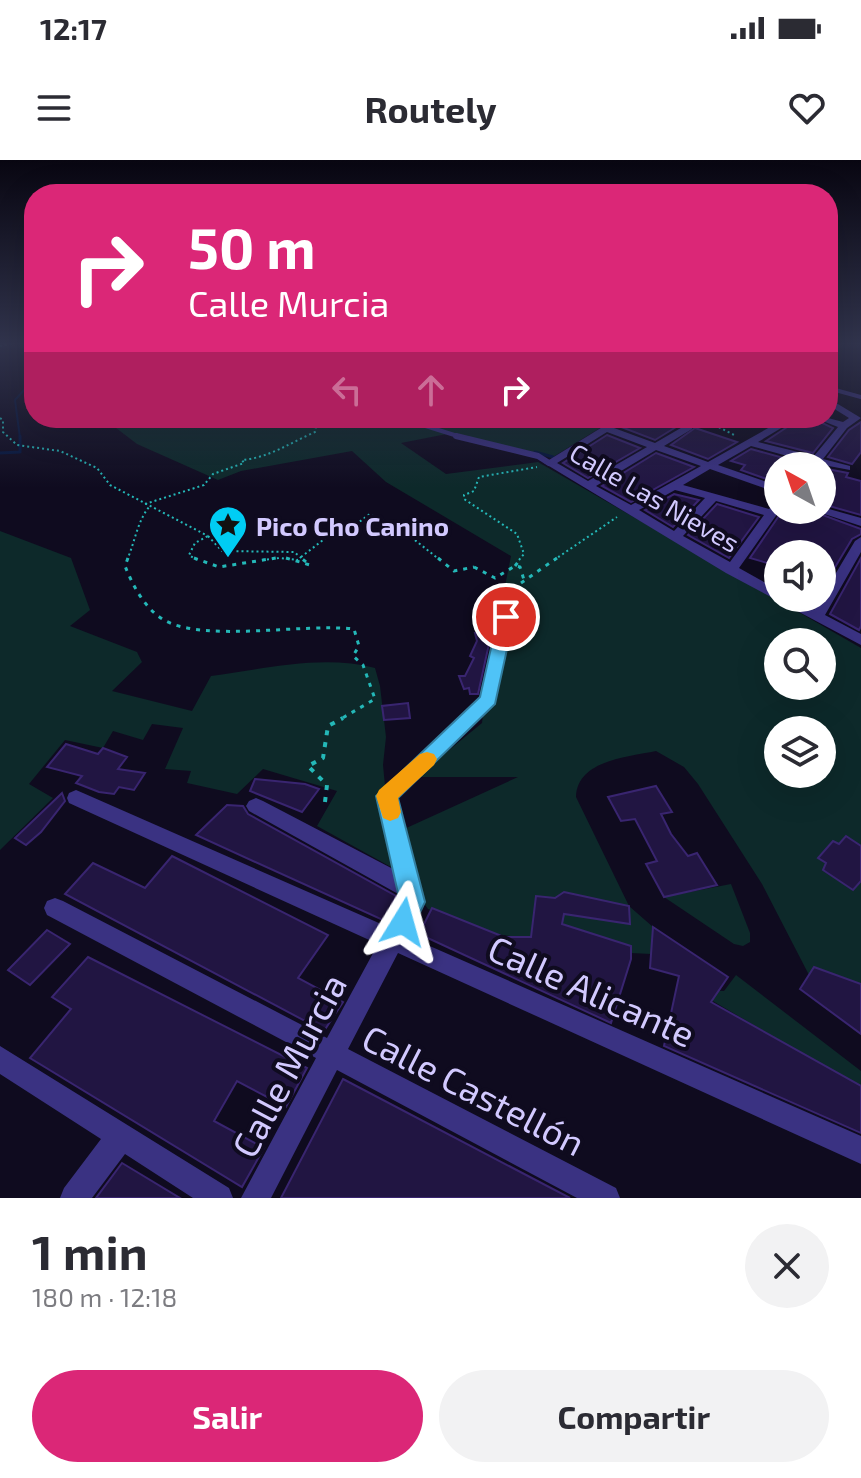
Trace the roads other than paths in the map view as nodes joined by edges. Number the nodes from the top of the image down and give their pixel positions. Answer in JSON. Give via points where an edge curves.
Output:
{"nodes":[{"id":1,"x":841,"y":391,"type":"edge"},
{"id":2,"x":861,"y":397,"type":"edge"},
{"id":3,"x":838,"y":407,"type":"edge"},
{"id":4,"x":838,"y":424,"type":"edge"},
{"id":5,"x":844,"y":426,"type":"junction"},
{"id":6,"x":430,"y":428,"type":"edge"},
{"id":7,"x":688,"y":428,"type":"edge"},
{"id":8,"x":776,"y":428,"type":"edge"},
{"id":9,"x":607,"y":429,"type":"joint"},
{"id":10,"x":750,"y":443,"type":"junction"},
{"id":11,"x":658,"y":448,"type":"junction"},
{"id":12,"x":779,"y":452,"type":"edge"},
{"id":13,"x":823,"y":452,"type":"edge"},
{"id":14,"x":549,"y":463,"type":"junction"},
{"id":15,"x":712,"y":466,"type":"junction"},
{"id":16,"x":836,"y":466,"type":"edge"},
{"id":17,"x":846,"y":468,"type":"dead end"},
{"id":18,"x":764,"y":485,"type":"edge"},
{"id":19,"x":587,"y":486,"type":"junction"},
{"id":20,"x":675,"y":486,"type":"junction"},
{"id":21,"x":712,"y":498,"type":"junction"},
{"id":22,"x":764,"y":507,"type":"edge"},
{"id":23,"x":631,"y":510,"type":"junction"},
{"id":24,"x":836,"y":515,"type":"edge"},
{"id":25,"x":861,"y":522,"type":"edge"},
{"id":26,"x":764,"y":523,"type":"edge"},
{"id":27,"x":675,"y":537,"type":"junction"},
{"id":28,"x":861,"y":541,"type":"edge"},
{"id":29,"x":731,"y":570,"type":"junction"},
{"id":30,"x":518,"y":585,"type":"road end"},
{"id":31,"x":764,"y":588,"type":"edge"},
{"id":32,"x":808,"y":612,"type":"edge"},
{"id":33,"x":817,"y":617,"type":"junction"},
{"id":34,"x":861,"y":638,"type":"edge"},
{"id":35,"x":76,"y":798,"type":"dead end"},
{"id":36,"x":256,"y":806,"type":"dead end"},
{"id":37,"x":410,"y":889,"type":"junction"},
{"id":38,"x":55,"y":908,"type":"dead end"},
{"id":39,"x":394,"y":941,"type":"junction"},
{"id":40,"x":332,"y":1055,"type":"junction"},
{"id":41,"x":0,"y":1059,"type":"edge"},
{"id":42,"x":121,"y":1136,"type":"junction"},
{"id":43,"x":861,"y":1150,"type":"edge"},
{"id":44,"x":74,"y":1198,"type":"edge"},
{"id":45,"x":219,"y":1198,"type":"edge"},
{"id":46,"x":255,"y":1198,"type":"edge"},
{"id":47,"x":606,"y":1198,"type":"edge"}],
"edges":[{"from":1,"to":2,"type":"lane"},
{"from":3,"to":5,"type":"street","via":[[856,418]]},
{"from":4,"to":5,"type":"street"},
{"from":5,"to":13,"type":"street"},
{"from":6,"to":14,"type":"lane"},
{"from":7,"to":11,"type":"street"},
{"from":8,"to":10,"type":"street"},
{"from":9,"to":11,"type":"street"},
{"from":9,"to":14,"type":"street"},
{"from":10,"to":12,"type":"street"},
{"from":10,"to":15,"type":"street"},
{"from":11,"to":15,"type":"street"},
{"from":11,"to":19,"type":"street"},
{"from":14,"to":19,"type":"street","name":"Calle Las Nieves"},
{"from":15,"to":18,"type":"street"},
{"from":15,"to":20,"type":"street"},
{"from":16,"to":17,"type":"street"},
{"from":19,"to":23,"type":"street","name":"Calle Las Nieves"},
{"from":20,"to":21,"type":"street"},
{"from":20,"to":23,"type":"street"},
{"from":21,"to":22,"type":"street"},
{"from":21,"to":27,"type":"street"},
{"from":23,"to":27,"type":"street","name":"Calle Las Nieves"},
{"from":24,"to":25,"type":"street"},
{"from":26,"to":29,"type":"street"},
{"from":27,"to":29,"type":"street","name":"Calle Las Nieves"},
{"from":28,"to":33,"type":"street"},
{"from":29,"to":31,"type":"street","name":"Calle Las Nieves"},
{"from":30,"to":37,"type":"street","name":"Calle Murcia","via":[[488,700],[386,796]]},
{"from":32,"to":33,"type":"street","name":"Calle Las Nieves"},
{"from":33,"to":34,"type":"street","name":"Calle Las Nieves"},
{"from":35,"to":39,"type":"street","name":"Calle Alicante"},
{"from":36,"to":37,"type":"street"},
{"from":37,"to":39,"type":"street","name":"Calle Murcia","via":[[413,902]]},
{"from":38,"to":40,"type":"street","name":"Calle Castellón"},
{"from":39,"to":40,"type":"street","name":"Calle Murcia"},
{"from":39,"to":43,"type":"street","name":"Calle Alicante"},
{"from":40,"to":46,"type":"street","name":"Calle Murcia"},
{"from":40,"to":47,"type":"street","name":"Calle Castellón"},
{"from":41,"to":42,"type":"street"},
{"from":42,"to":44,"type":"street"},
{"from":42,"to":45,"type":"street"}]}
